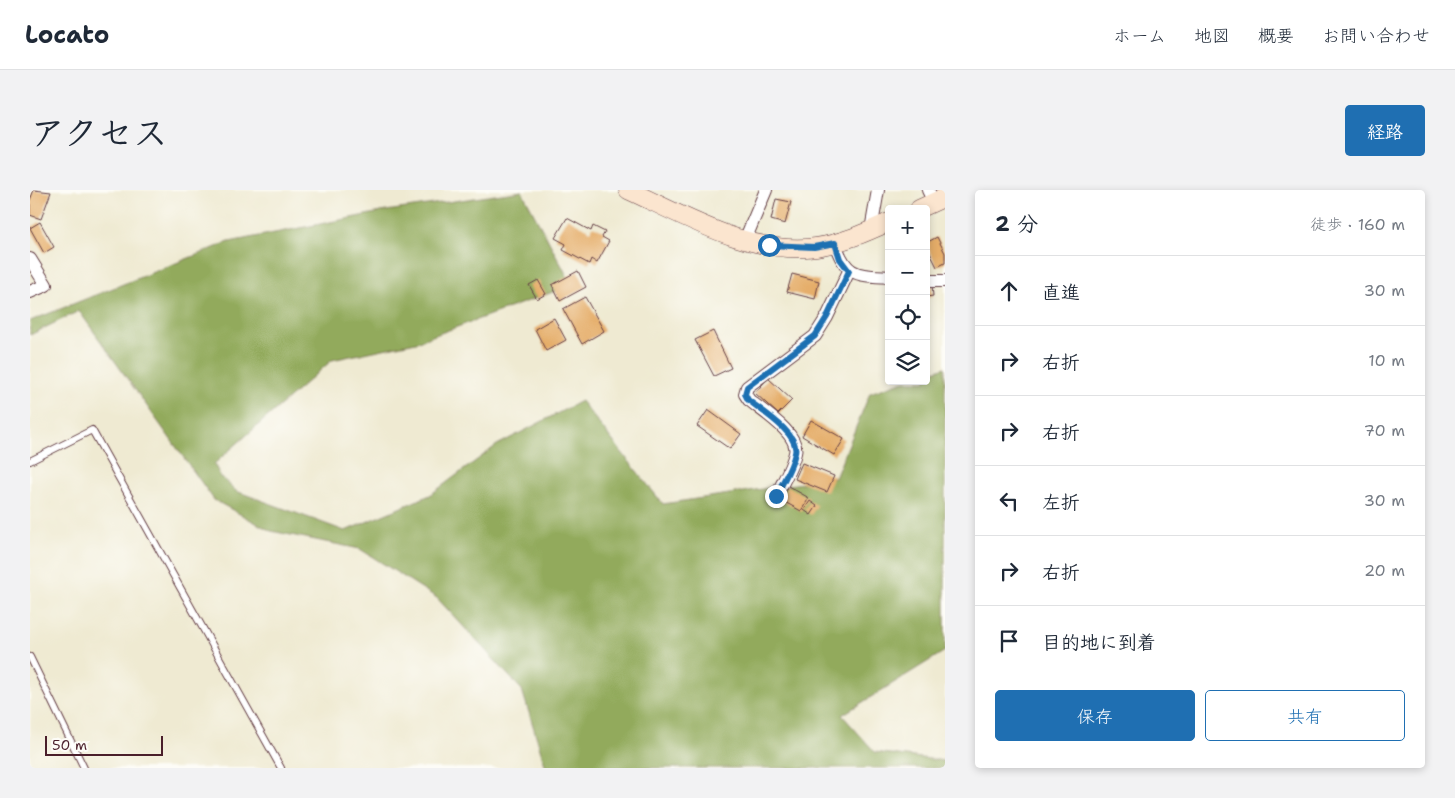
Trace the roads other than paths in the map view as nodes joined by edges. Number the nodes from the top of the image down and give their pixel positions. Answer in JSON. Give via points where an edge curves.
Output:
{"nodes":[{"id":1,"x":628,"y":190,"type":"edge"},
{"id":2,"x":766,"y":190,"type":"edge"},
{"id":3,"x":878,"y":190,"type":"edge"},
{"id":4,"x":885,"y":224,"type":"edge"},
{"id":5,"x":871,"y":230,"type":"junction"},
{"id":6,"x":745,"y":240,"type":"junction"},
{"id":7,"x":835,"y":243,"type":"junction"},
{"id":8,"x":30,"y":258,"type":"edge"},
{"id":9,"x":849,"y":271,"type":"junction"},
{"id":10,"x":885,"y":277,"type":"edge"},
{"id":11,"x":930,"y":280,"type":"edge"},
{"id":12,"x":945,"y":281,"type":"edge"},
{"id":13,"x":30,"y":292,"type":"edge"},
{"id":14,"x":30,"y":461,"type":"edge"},
{"id":15,"x":776,"y":496,"type":"dead end"},
{"id":16,"x":30,"y":657,"type":"edge"},
{"id":17,"x":84,"y":768,"type":"edge"},
{"id":18,"x":281,"y":768,"type":"edge"}],
"edges":[{"from":1,"to":6,"type":"street"},
{"from":2,"to":6,"type":"street"},
{"from":3,"to":5,"type":"street"},
{"from":4,"to":5,"type":"street"},
{"from":5,"to":7,"type":"street"},
{"from":6,"to":7,"type":"street","via":[[790,248]]},
{"from":7,"to":9,"type":"street","via":[[840,259]]},
{"from":8,"to":13,"type":"street","via":[[46,285]]},
{"from":9,"to":10,"type":"street","via":[[858,275]]},
{"from":9,"to":15,"type":"street","via":[[815,336],[747,387],[745,394],[748,400],[788,432],[795,442],[796,452]]},
{"from":11,"to":12,"type":"street"},
{"from":14,"to":18,"type":"lane","via":[[92,430]]},
{"from":16,"to":17,"type":"lane"}]}
